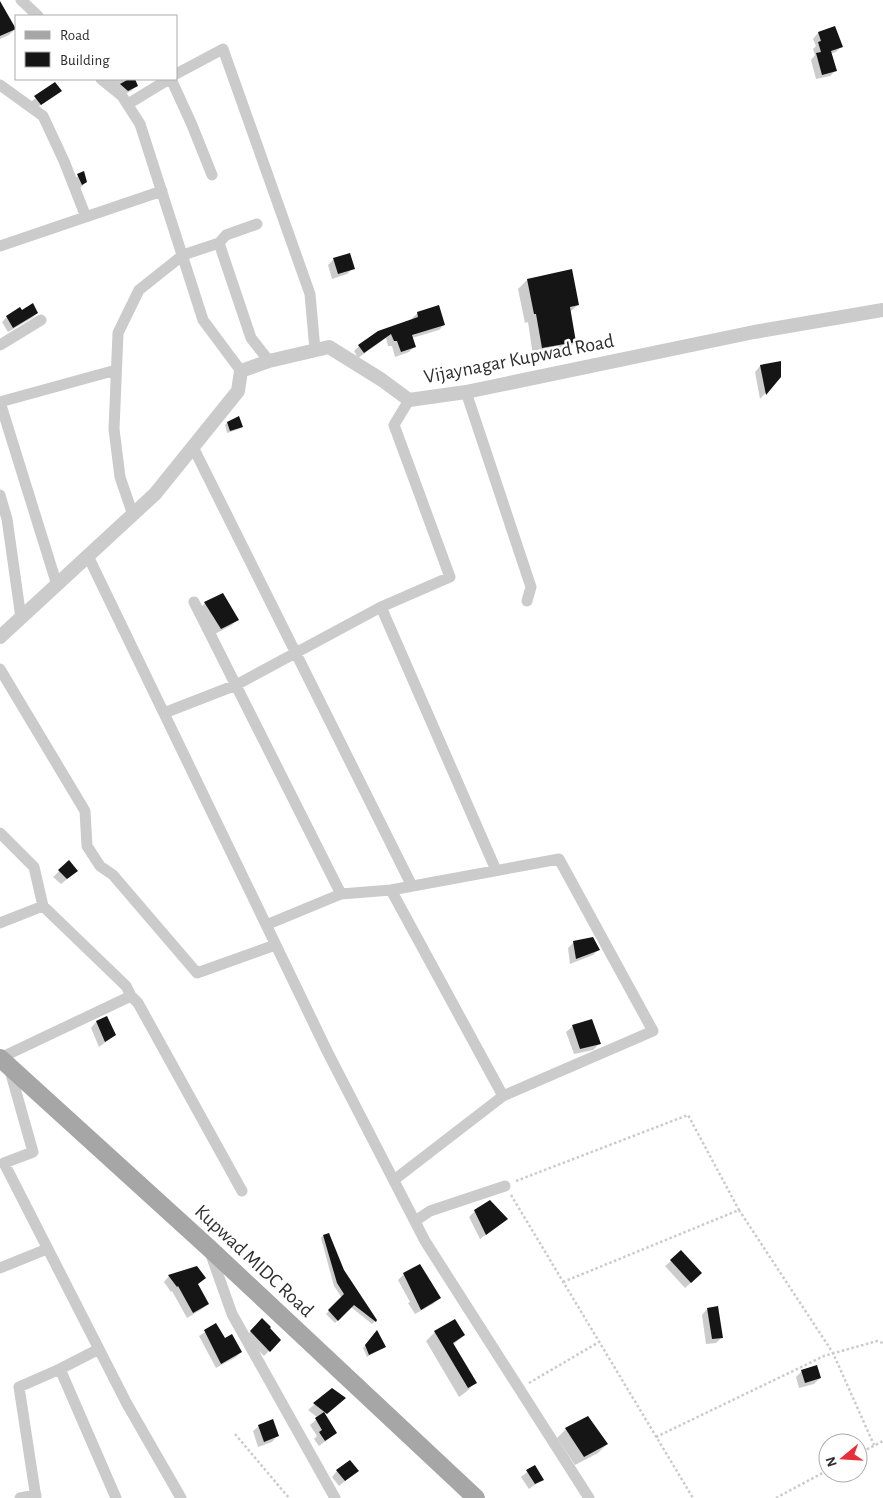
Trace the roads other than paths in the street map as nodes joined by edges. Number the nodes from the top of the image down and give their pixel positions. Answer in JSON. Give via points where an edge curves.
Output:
{"nodes":[{"id":1,"x":21,"y":0,"type":"edge"},
{"id":2,"x":37,"y":15,"type":"edge"},
{"id":3,"x":178,"y":73,"type":"edge"},
{"id":4,"x":101,"y":80,"type":"edge"},
{"id":5,"x":168,"y":80,"type":"edge"},
{"id":6,"x":170,"y":80,"type":"edge"},
{"id":7,"x":0,"y":85,"type":"edge"},
{"id":8,"x":128,"y":104,"type":"junction"},
{"id":9,"x":212,"y":175,"type":"dead end"},
{"id":10,"x":162,"y":191,"type":"junction"},
{"id":11,"x":86,"y":217,"type":"junction"},
{"id":12,"x":257,"y":224,"type":"dead end"},
{"id":13,"x":219,"y":243,"type":"junction"},
{"id":14,"x":0,"y":246,"type":"edge"},
{"id":15,"x":183,"y":255,"type":"junction"},
{"id":16,"x":883,"y":310,"type":"edge"},
{"id":17,"x":40,"y":320,"type":"dead end"},
{"id":18,"x":0,"y":345,"type":"edge"},
{"id":19,"x":315,"y":350,"type":"junction"},
{"id":20,"x":269,"y":361,"type":"junction"},
{"id":21,"x":116,"y":370,"type":"junction"},
{"id":22,"x":241,"y":370,"type":"junction"},
{"id":23,"x":466,"y":392,"type":"junction"},
{"id":24,"x":409,"y":400,"type":"junction"},
{"id":25,"x":0,"y":402,"type":"edge"},
{"id":26,"x":193,"y":447,"type":"junction"},
{"id":27,"x":0,"y":495,"type":"edge"},
{"id":28,"x":133,"y":515,"type":"junction"},
{"id":29,"x":88,"y":556,"type":"junction"},
{"id":30,"x":57,"y":585,"type":"junction"},
{"id":31,"x":527,"y":601,"type":"dead end"},
{"id":32,"x":194,"y":602,"type":"dead end"},
{"id":33,"x":381,"y":607,"type":"junction"},
{"id":34,"x":21,"y":618,"type":"junction"},
{"id":35,"x":0,"y":637,"type":"edge"},
{"id":36,"x":296,"y":652,"type":"junction"},
{"id":37,"x":0,"y":669,"type":"edge"},
{"id":38,"x":236,"y":685,"type":"junction"},
{"id":39,"x":164,"y":713,"type":"junction"},
{"id":40,"x":0,"y":833,"type":"edge"},
{"id":41,"x":496,"y":870,"type":"junction"},
{"id":42,"x":412,"y":886,"type":"junction"},
{"id":43,"x":391,"y":890,"type":"junction"},
{"id":44,"x":340,"y":894,"type":"junction"},
{"id":45,"x":43,"y":906,"type":"junction"},
{"id":46,"x":0,"y":923,"type":"edge"},
{"id":47,"x":266,"y":925,"type":"junction"},
{"id":48,"x":276,"y":944,"type":"junction"},
{"id":49,"x":131,"y":996,"type":"junction"},
{"id":50,"x":3,"y":1060,"type":"edge"},
{"id":51,"x":503,"y":1096,"type":"junction"},
{"id":52,"x":3,"y":1167,"type":"edge"},
{"id":53,"x":394,"y":1180,"type":"junction"},
{"id":54,"x":505,"y":1186,"type":"road end"},
{"id":55,"x":242,"y":1191,"type":"dead end"},
{"id":56,"x":415,"y":1220,"type":"junction"},
{"id":57,"x":209,"y":1248,"type":"junction"},
{"id":58,"x":47,"y":1249,"type":"junction"},
{"id":59,"x":0,"y":1268,"type":"edge"},
{"id":60,"x":99,"y":1349,"type":"junction"},
{"id":61,"x":60,"y":1369,"type":"junction"},
{"id":62,"x":36,"y":1496,"type":"edge"},
{"id":63,"x":20,"y":1498,"type":"edge"},
{"id":64,"x":116,"y":1498,"type":"edge"},
{"id":65,"x":181,"y":1498,"type":"edge"},
{"id":66,"x":335,"y":1498,"type":"edge"},
{"id":67,"x":476,"y":1498,"type":"edge"},
{"id":68,"x":589,"y":1498,"type":"edge"}],
"edges":[{"from":1,"to":2,"type":"street"},
{"from":3,"to":19,"type":"street","via":[[223,49],[310,294]]},
{"from":4,"to":8,"type":"street"},
{"from":5,"to":8,"type":"street"},
{"from":6,"to":9,"type":"street"},
{"from":7,"to":11,"type":"street","via":[[43,116]]},
{"from":8,"to":10,"type":"street","via":[[140,124]]},
{"from":10,"to":11,"type":"street"},
{"from":10,"to":15,"type":"street"},
{"from":11,"to":14,"type":"street"},
{"from":12,"to":13,"type":"street","via":[[226,235]]},
{"from":13,"to":15,"type":"street"},
{"from":13,"to":20,"type":"street","via":[[252,338]]},
{"from":15,"to":21,"type":"street","via":[[134,297],[118,333]]},
{"from":15,"to":22,"type":"street","via":[[203,320]]},
{"from":16,"to":23,"type":"street","name":"Vijaynagar Kupwad Road","via":[[754,332]]},
{"from":17,"to":18,"type":"street"},
{"from":19,"to":20,"type":"street","name":"Vijaynagar Kupwad Road"},
{"from":19,"to":24,"type":"street","name":"Vijaynagar Kupwad Road","via":[[329,347]]},
{"from":20,"to":22,"type":"street","name":"Vijaynagar Kupwad Road"},
{"from":21,"to":25,"type":"street"},
{"from":21,"to":28,"type":"street","via":[[114,429],[120,477]]},
{"from":22,"to":26,"type":"street","via":[[238,391]]},
{"from":23,"to":24,"type":"street","name":"Vijaynagar Kupwad Road"},
{"from":23,"to":31,"type":"street","via":[[531,587]]},
{"from":24,"to":33,"type":"street","via":[[394,426],[450,577]]},
{"from":25,"to":30,"type":"street"},
{"from":26,"to":28,"type":"street","via":[[155,494]]},
{"from":26,"to":36,"type":"street"},
{"from":27,"to":34,"type":"street","via":[[7,519]]},
{"from":28,"to":29,"type":"street"},
{"from":29,"to":30,"type":"street"},
{"from":29,"to":39,"type":"street"},
{"from":30,"to":34,"type":"street"},
{"from":32,"to":38,"type":"street"},
{"from":33,"to":36,"type":"street"},
{"from":33,"to":41,"type":"street"},
{"from":34,"to":35,"type":"street"},
{"from":36,"to":38,"type":"street"},
{"from":36,"to":42,"type":"street"},
{"from":37,"to":48,"type":"street","via":[[85,810],[87,846],[100,866],[112,875],[197,973]]},
{"from":38,"to":39,"type":"street"},
{"from":38,"to":44,"type":"street"},
{"from":39,"to":47,"type":"street"},
{"from":40,"to":45,"type":"street","via":[[34,867]]},
{"from":41,"to":42,"type":"street"},
{"from":41,"to":51,"type":"street","via":[[559,859],[653,1031]]},
{"from":42,"to":43,"type":"street"},
{"from":43,"to":44,"type":"street"},
{"from":43,"to":51,"type":"street"},
{"from":44,"to":47,"type":"street"},
{"from":45,"to":46,"type":"street"},
{"from":45,"to":49,"type":"street","via":[[126,986]]},
{"from":47,"to":48,"type":"street"},
{"from":48,"to":53,"type":"street"},
{"from":49,"to":50,"type":"street"},
{"from":49,"to":55,"type":"street","via":[[138,1003]]},
{"from":50,"to":52,"type":"street","via":[[32,1152],[4,1163]]},
{"from":50,"to":57,"type":"main road","name":"Kupwad MIDC Road"},
{"from":51,"to":53,"type":"street"},
{"from":52,"to":58,"type":"street"},
{"from":53,"to":56,"type":"street"},
{"from":54,"to":56,"type":"street","via":[[430,1211]]},
{"from":56,"to":68,"type":"street","via":[[425,1241]]},
{"from":57,"to":66,"type":"street","via":[[232,1314]]},
{"from":57,"to":67,"type":"main road","name":"Kupwad MIDC Road"},
{"from":58,"to":59,"type":"street"},
{"from":58,"to":60,"type":"street"},
{"from":60,"to":61,"type":"street"},
{"from":60,"to":65,"type":"street"},
{"from":61,"to":62,"type":"street","via":[[19,1387]]},
{"from":61,"to":64,"type":"street"},
{"from":62,"to":63,"type":"street"}]}
